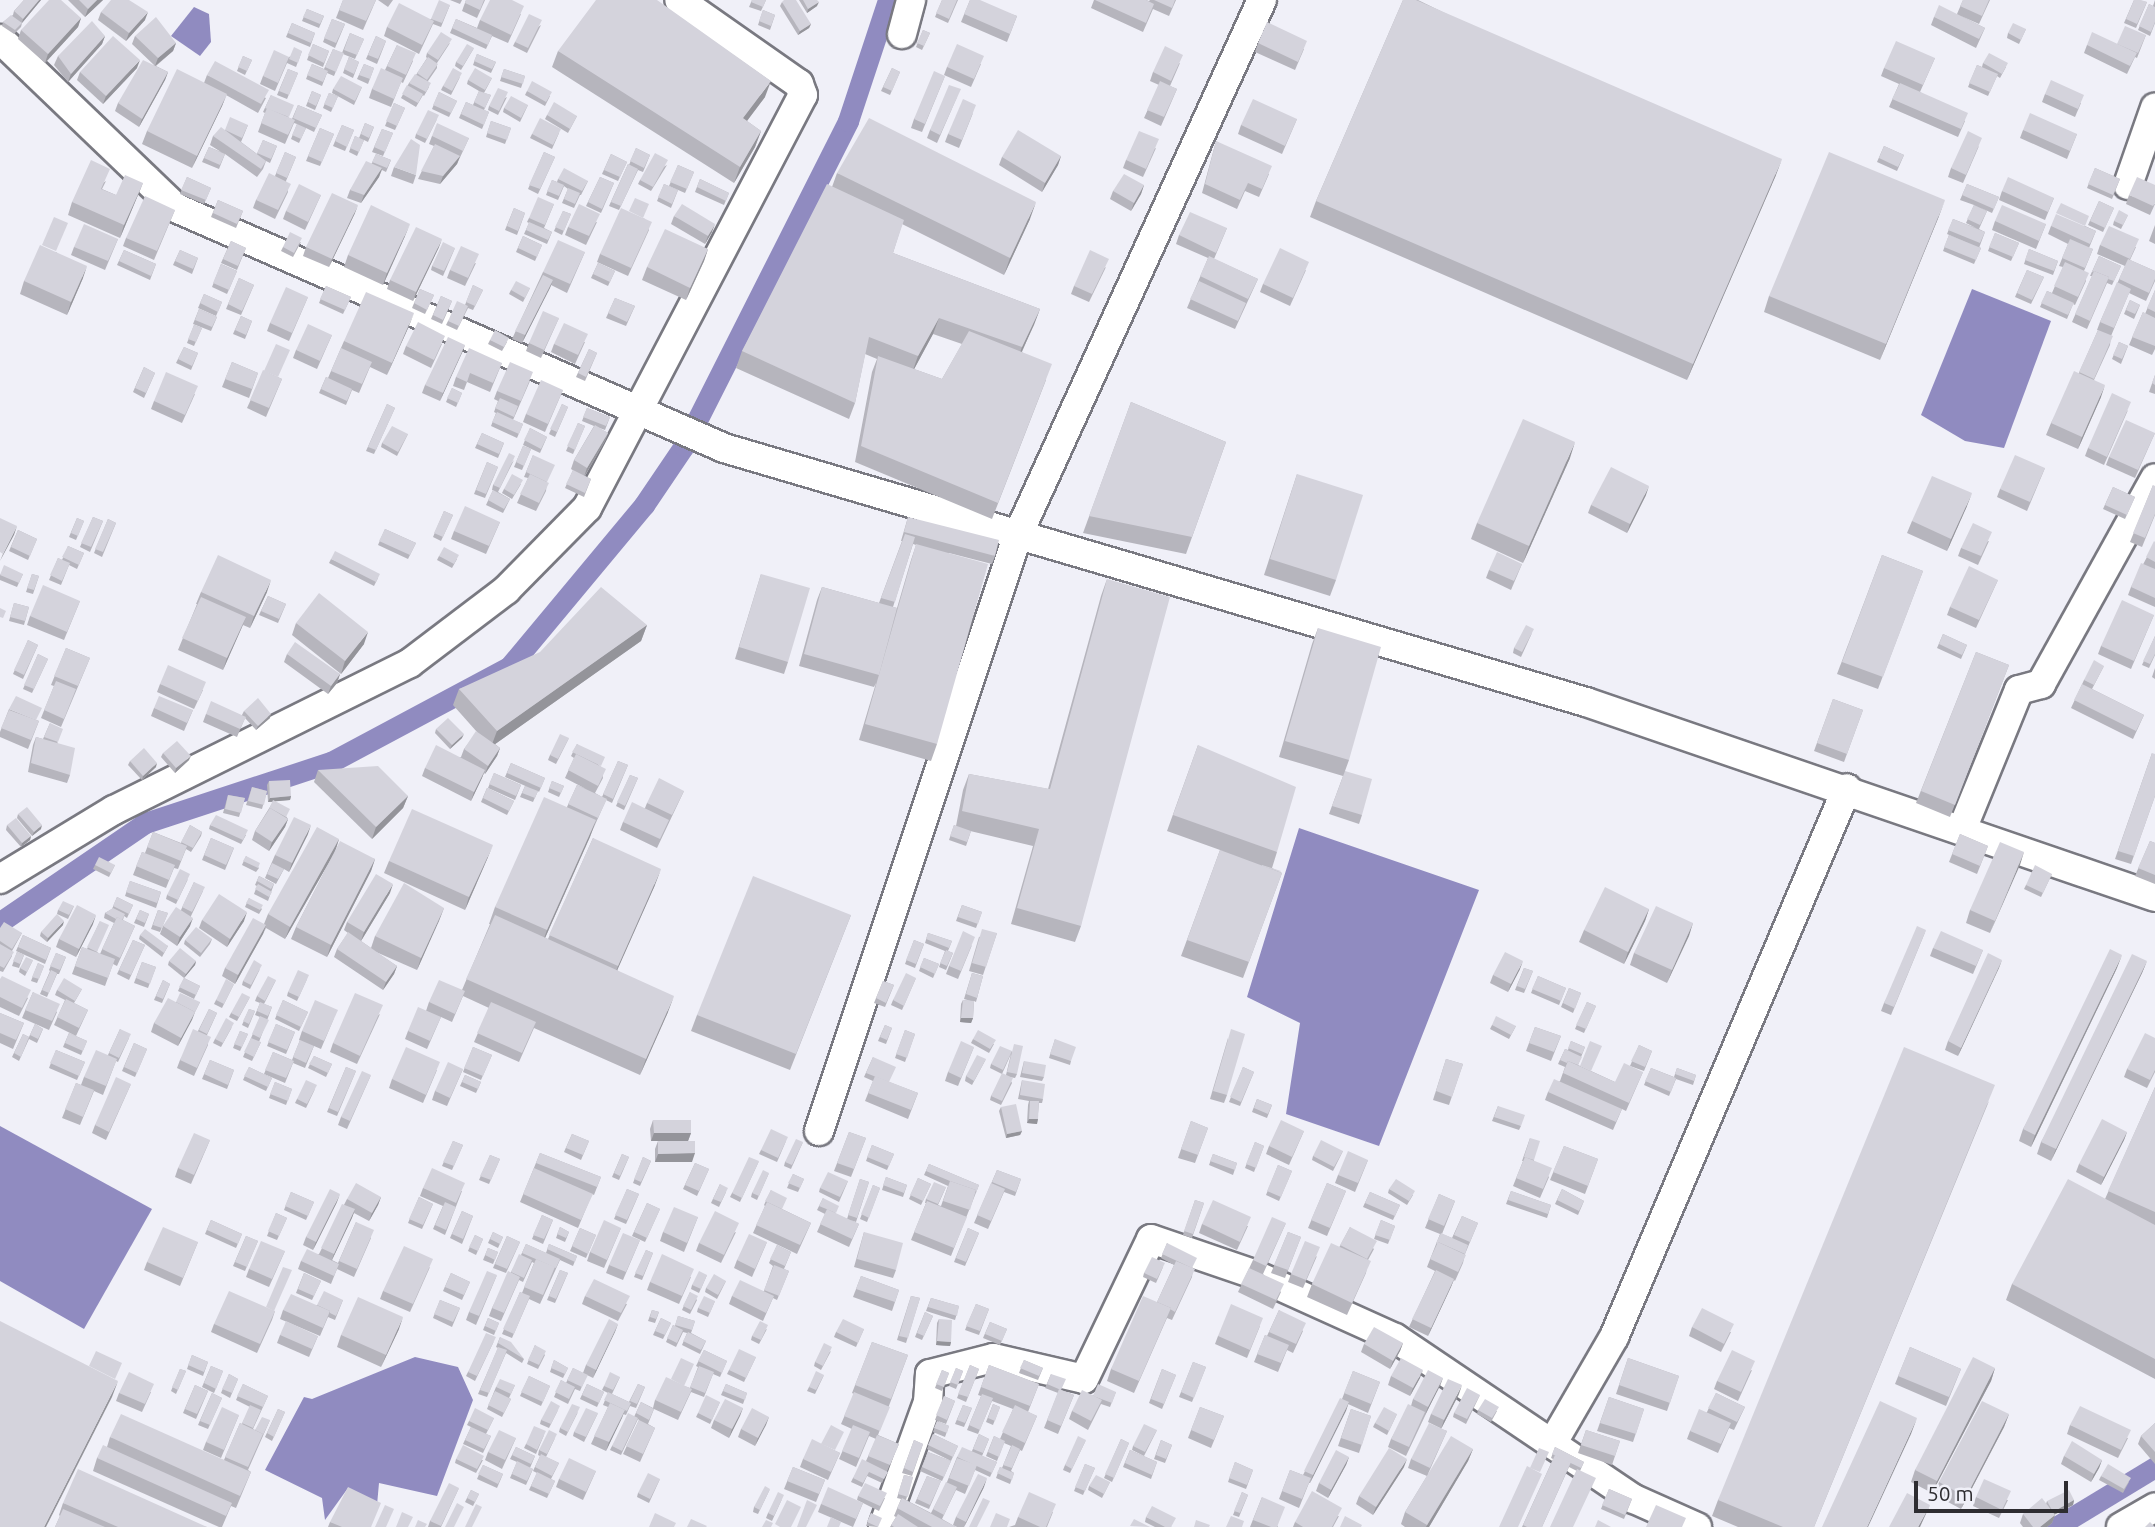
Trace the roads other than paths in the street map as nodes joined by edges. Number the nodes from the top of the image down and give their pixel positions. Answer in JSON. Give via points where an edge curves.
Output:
{"nodes":[{"id":1,"x":679,"y":0,"type":"edge"},
{"id":2,"x":911,"y":0,"type":"edge"},
{"id":3,"x":1262,"y":0,"type":"edge"},
{"id":4,"x":902,"y":34,"type":"dead end"},
{"id":5,"x":0,"y":39,"type":"edge"},
{"id":6,"x":2155,"y":108,"type":"edge"},
{"id":7,"x":2129,"y":185,"type":"dead end"},
{"id":8,"x":649,"y":417,"type":"junction"},
{"id":9,"x":2155,"y":478,"type":"edge"},
{"id":10,"x":1017,"y":537,"type":"junction"},
{"id":11,"x":1847,"y":788,"type":"junction"},
{"id":12,"x":1964,"y":827,"type":"junction"},
{"id":13,"x":0,"y":879,"type":"edge"},
{"id":14,"x":2155,"y":897,"type":"edge"},
{"id":15,"x":819,"y":1131,"type":"dead end"},
{"id":16,"x":1552,"y":1444,"type":"junction"},
{"id":17,"x":2155,"y":1507,"type":"edge"},
{"id":18,"x":883,"y":1527,"type":"edge"},
{"id":19,"x":1697,"y":1527,"type":"edge"},
{"id":20,"x":2122,"y":1527,"type":"edge"}],
"edges":[{"from":1,"to":8,"type":"street","via":[[803,88]]},
{"from":2,"to":4,"type":"street"},
{"from":3,"to":10,"type":"street"},
{"from":5,"to":8,"type":"street","via":[[176,208]]},
{"from":6,"to":7,"type":"street"},
{"from":8,"to":10,"type":"street","via":[[724,448]]},
{"from":8,"to":13,"type":"street","via":[[587,508],[548,552],[410,663],[114,810]]},
{"from":9,"to":12,"type":"street","via":[[2041,684],[2019,691]]},
{"from":10,"to":11,"type":"street","via":[[1213,588]]},
{"from":10,"to":15,"type":"street"},
{"from":11,"to":12,"type":"street"},
{"from":11,"to":16,"type":"street","via":[[1614,1337]]},
{"from":12,"to":14,"type":"street"},
{"from":16,"to":18,"type":"street","via":[[1395,1338],[1251,1273],[1151,1239],[1084,1380],[993,1358],[930,1374],[928,1402]]},
{"from":16,"to":19,"type":"street","via":[[1634,1499]]},
{"from":17,"to":20,"type":"street"}]}
